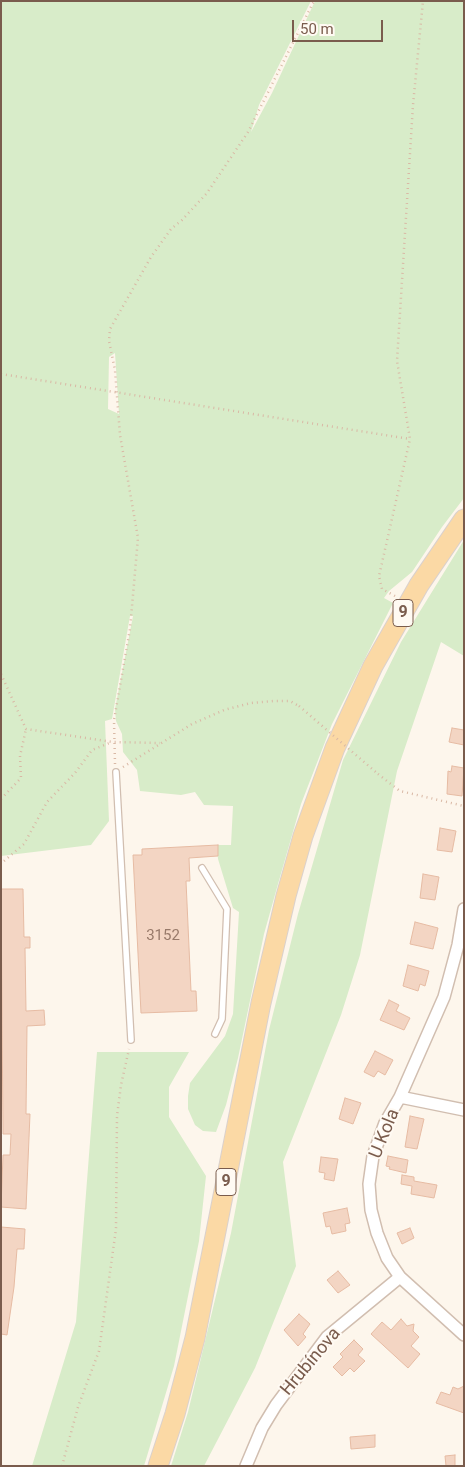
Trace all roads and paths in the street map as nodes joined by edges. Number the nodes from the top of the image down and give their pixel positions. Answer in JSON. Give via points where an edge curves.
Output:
{"nodes":[{"id":1,"x":314,"y":1,"type":"edge"},
{"id":2,"x":423,"y":1,"type":"edge"},
{"id":3,"x":1,"y":374,"type":"edge"},
{"id":4,"x":116,"y":393,"type":"junction"},
{"id":5,"x":410,"y":439,"type":"junction"},
{"id":6,"x":464,"y":519,"type":"edge"},
{"id":7,"x":408,"y":604,"type":"junction"},
{"id":8,"x":1,"y":674,"type":"edge"},
{"id":9,"x":26,"y":729,"type":"junction"},
{"id":10,"x":113,"y":742,"type":"junction"},
{"id":11,"x":162,"y":743,"type":"junction"},
{"id":12,"x":116,"y":772,"type":"junction"},
{"id":13,"x":1,"y":799,"type":"edge"},
{"id":14,"x":464,"y":806,"type":"edge"},
{"id":15,"x":4,"y":861,"type":"dead end"},
{"id":16,"x":202,"y":868,"type":"dead end"},
{"id":17,"x":464,"y":909,"type":"edge"},
{"id":18,"x":214,"y":1034,"type":"dead end"},
{"id":19,"x":131,"y":1040,"type":"joint"},
{"id":20,"x":400,"y":1097,"type":"junction"},
{"id":21,"x":464,"y":1110,"type":"edge"},
{"id":22,"x":400,"y":1277,"type":"junction"},
{"id":23,"x":464,"y":1335,"type":"edge"},
{"id":24,"x":62,"y":1466,"type":"edge"},
{"id":25,"x":158,"y":1466,"type":"edge"},
{"id":26,"x":246,"y":1466,"type":"edge"}],
"edges":[{"from":1,"to":4,"type":"path","via":[[248,132],[207,193],[171,229],[151,256],[110,329]]},
{"from":2,"to":5,"type":"path","via":[[396,361]]},
{"from":3,"to":4,"type":"path"},
{"from":4,"to":5,"type":"path"},
{"from":4,"to":10,"type":"path","via":[[138,538],[130,629]]},
{"from":5,"to":7,"type":"path","via":[[379,581],[386,591]]},
{"from":6,"to":7,"type":"main road","number":"9"},
{"from":7,"to":25,"type":"main road","number":"9","via":[[373,666],[339,739],[294,864],[261,1003],[195,1338],[176,1414]]},
{"from":8,"to":9,"type":"path"},
{"from":9,"to":10,"type":"path"},
{"from":9,"to":13,"type":"path","via":[[20,756],[21,778]]},
{"from":10,"to":11,"type":"path"},
{"from":10,"to":12,"type":"path"},
{"from":10,"to":15,"type":"path","via":[[92,750],[47,802],[24,844]]},
{"from":11,"to":12,"type":"path"},
{"from":11,"to":14,"type":"path","bridge":true,"via":[[198,721],[234,707],[293,702],[400,791]]},
{"from":12,"to":19,"type":"lane"},
{"from":16,"to":18,"type":"lane","via":[[227,909],[222,1019]]},
{"from":17,"to":20,"type":"street","name":"U Kola","via":[[444,997]]},
{"from":19,"to":24,"type":"path","via":[[121,1086],[116,1229],[99,1352],[78,1407]]},
{"from":20,"to":21,"type":"street"},
{"from":20,"to":22,"type":"street","name":"U Kola","via":[[385,1123],[373,1156],[370,1184],[371,1210],[377,1233]]},
{"from":22,"to":23,"type":"street","name":"U Kola"},
{"from":22,"to":26,"type":"street","name":"Hrubínova","via":[[328,1337],[276,1405]]}]}
